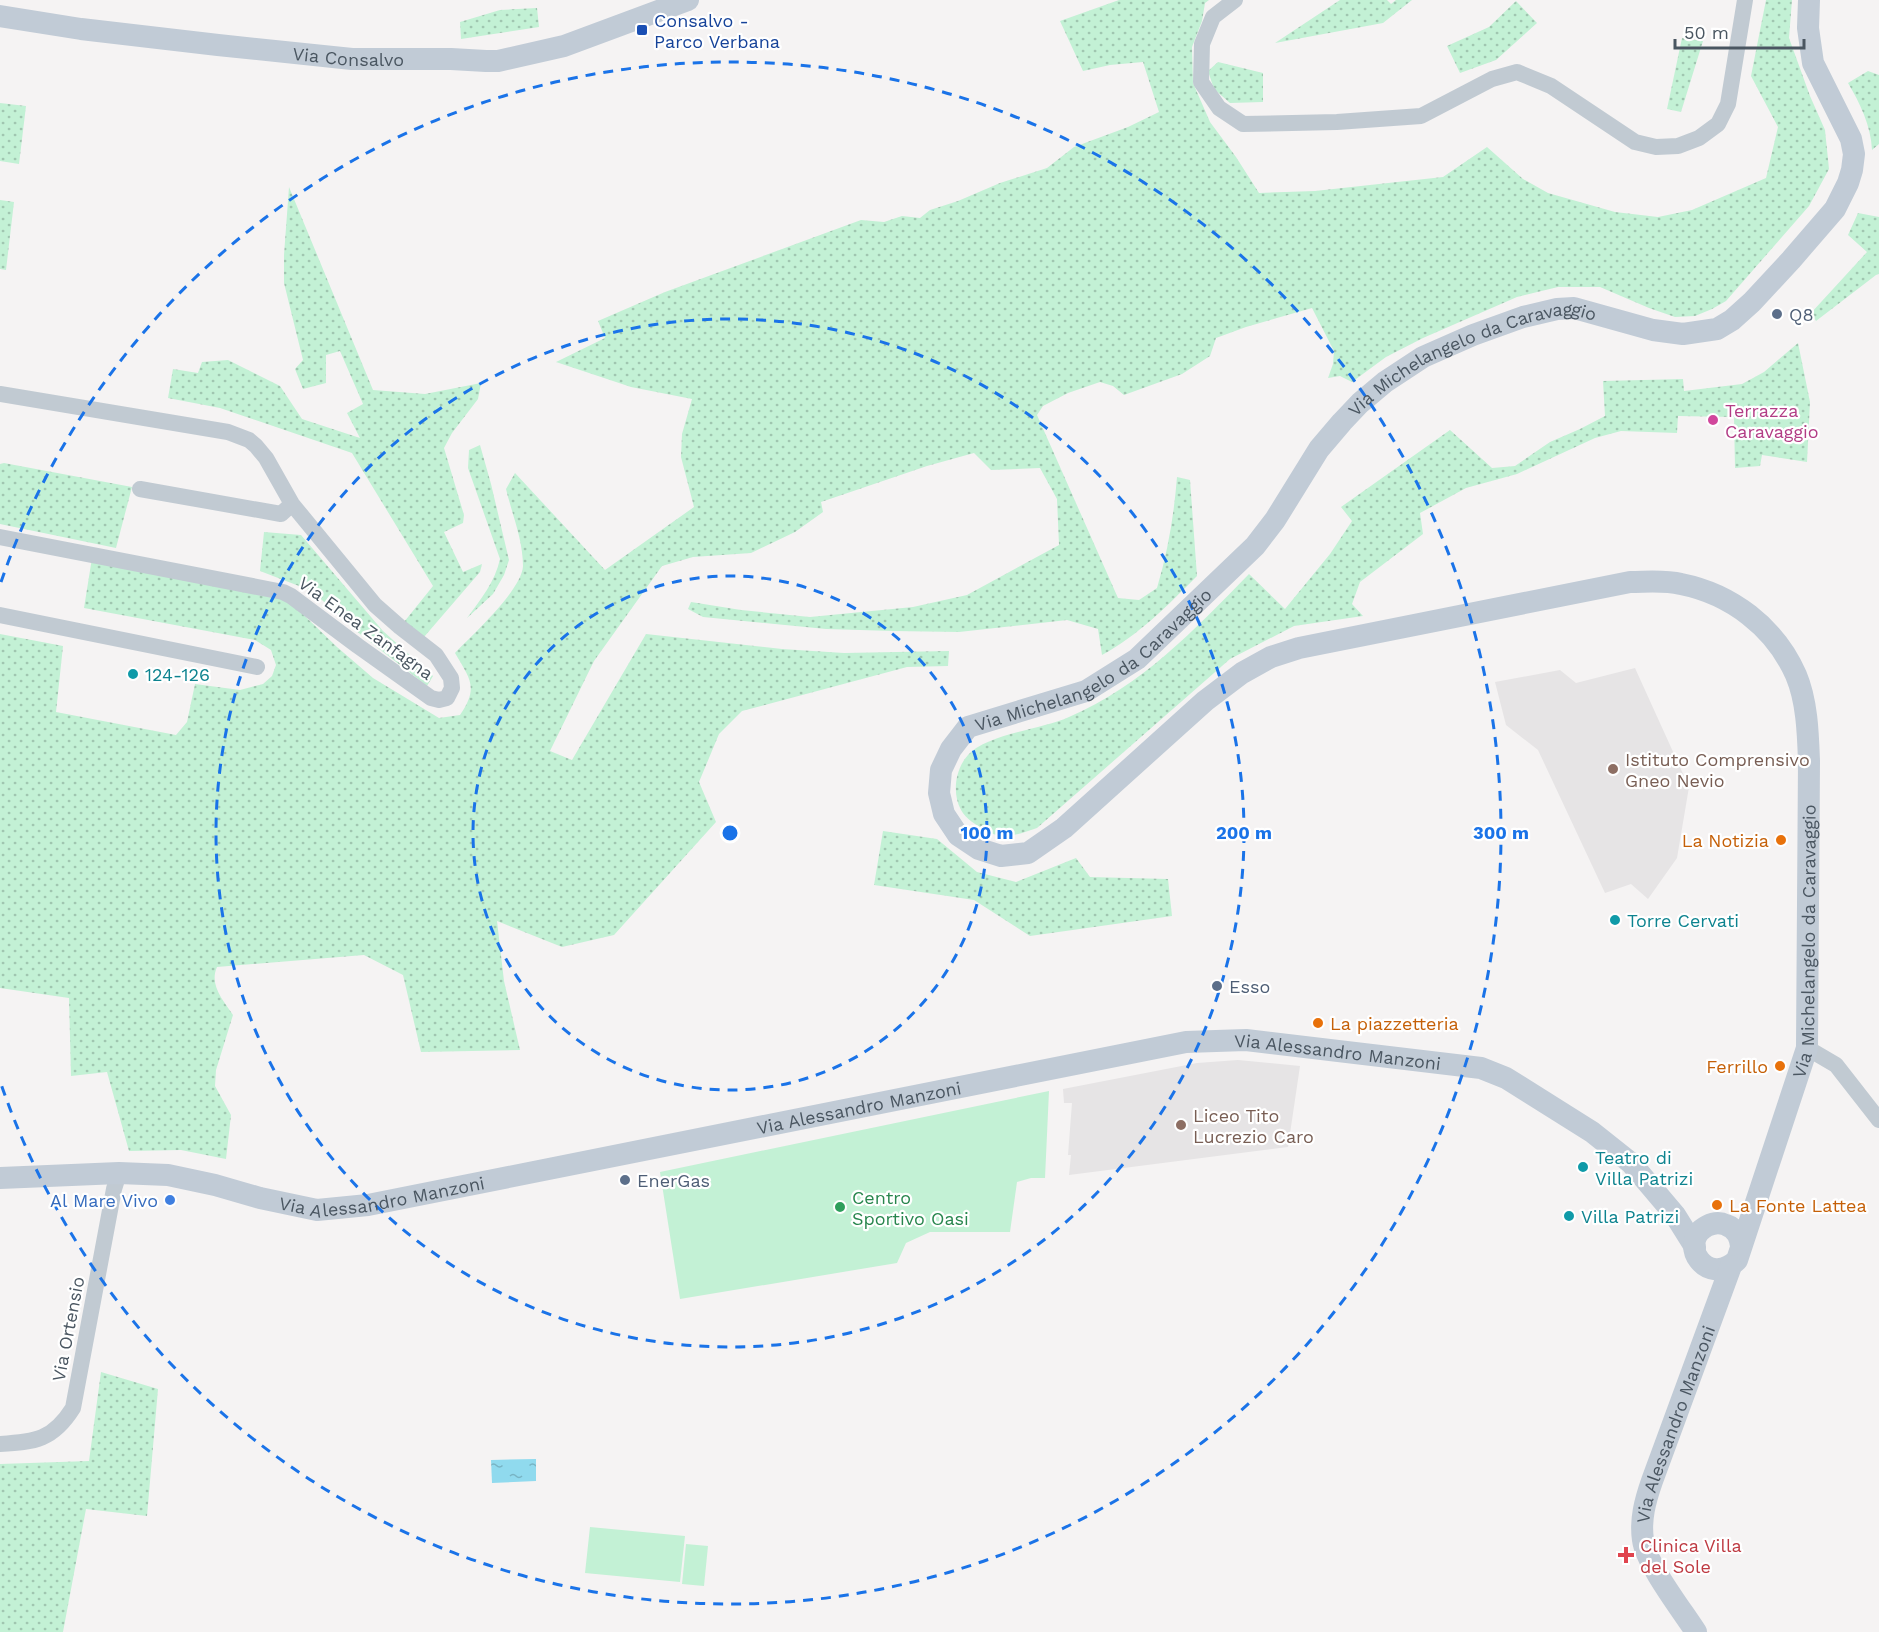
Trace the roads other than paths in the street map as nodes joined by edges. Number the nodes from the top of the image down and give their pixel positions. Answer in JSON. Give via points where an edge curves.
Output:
{"nodes":[{"id":1,"x":688,"y":0,"type":"edge"},
{"id":2,"x":1235,"y":0,"type":"edge"},
{"id":3,"x":1745,"y":0,"type":"edge"},
{"id":4,"x":1809,"y":0,"type":"edge"},
{"id":5,"x":0,"y":16,"type":"edge"},
{"id":6,"x":0,"y":394,"type":"edge"},
{"id":7,"x":140,"y":489,"type":"dead end"},
{"id":8,"x":292,"y":504,"type":"junction"},
{"id":9,"x":0,"y":537,"type":"edge"},
{"id":10,"x":0,"y":615,"type":"edge"},
{"id":11,"x":257,"y":667,"type":"dead end"},
{"id":12,"x":1807,"y":1048,"type":"junction"},
{"id":13,"x":1879,"y":1120,"type":"edge"},
{"id":14,"x":118,"y":1173,"type":"junction"},
{"id":15,"x":0,"y":1178,"type":"edge"},
{"id":16,"x":1754,"y":1207,"type":"junction"},
{"id":17,"x":1673,"y":1213,"type":"junction"},
{"id":18,"x":1718,"y":1225,"type":"junction"},
{"id":19,"x":1695,"y":1247,"type":"junction"},
{"id":20,"x":1728,"y":1260,"type":"junction"},
{"id":21,"x":0,"y":1444,"type":"edge"},
{"id":22,"x":1696,"y":1632,"type":"edge"}],
"edges":[{"from":1,"to":5,"type":"main road","name":"Via Consalvo","via":[[564,46],[498,61],[352,58],[81,29]]},
{"from":2,"to":3,"type":"street","via":[[1213,18],[1202,44],[1201,82],[1219,108],[1244,124],[1421,116],[1492,78],[1516,72],[1551,86],[1635,141],[1656,147],[1678,146],[1699,138],[1718,124],[1728,104]]},
{"from":4,"to":12,"type":"main road","name":"Via Michelangelo da Caravaggio","via":[[1813,63],[1851,139],[1852,170],[1835,209],[1752,302],[1717,329],[1683,334],[1653,330],[1595,312],[1557,309],[1523,317],[1423,357],[1385,382],[1342,422],[1319,449],[1255,546],[1137,659],[1086,691],[968,727],[951,749],[942,770],[939,793],[944,814],[958,835],[979,849],[1001,856],[1028,853],[1064,828],[1205,701],[1271,657],[1299,648],[1630,582],[1679,583],[1700,589],[1742,608],[1773,638],[1797,676],[1809,761]]},
{"from":6,"to":8,"type":"street","name":"Via Enea Zanfagna","via":[[228,432],[249,440],[266,458]]},
{"from":7,"to":8,"type":"street","via":[[281,514]]},
{"from":8,"to":9,"type":"street","name":"Via Enea Zanfagna","via":[[375,605],[436,655],[451,678],[447,698],[431,699],[283,592]]},
{"from":10,"to":11,"type":"street"},
{"from":12,"to":13,"type":"street","via":[[1836,1065]]},
{"from":12,"to":16,"type":"main road","name":"Via Michelangelo da Caravaggio"},
{"from":14,"to":15,"type":"main road","name":"Via Alessandro Manzoni"},
{"from":14,"to":17,"type":"main road","name":"Via Alessandro Manzoni","via":[[168,1175],[316,1210],[368,1205],[1186,1042],[1246,1040],[1481,1068],[1506,1078],[1592,1132],[1631,1163]]},
{"from":14,"to":21,"type":"street","name":"Via Ortensio","via":[[73,1408],[54,1432],[30,1443]]},
{"from":16,"to":18,"type":"main road","via":[[1737,1220]]},
{"from":16,"to":20,"type":"main road","name":"Via Michelangelo da Caravaggio"},
{"from":17,"to":18,"type":"main road","name":"Via Alessandro Manzoni","via":[[1696,1223]]},
{"from":17,"to":19,"type":"main road","name":"Via Alessandro Manzoni"},
{"from":18,"to":19,"type":"main road","via":[[1700,1232]]},
{"from":18,"to":20,"type":"main road","via":[[1734,1229],[1738,1235]]},
{"from":19,"to":20,"type":"main road","via":[[1702,1264]]},
{"from":20,"to":22,"type":"main road","name":"Via Alessandro Manzoni","via":[[1715,1310],[1642,1518],[1643,1542],[1653,1565]]}]}
